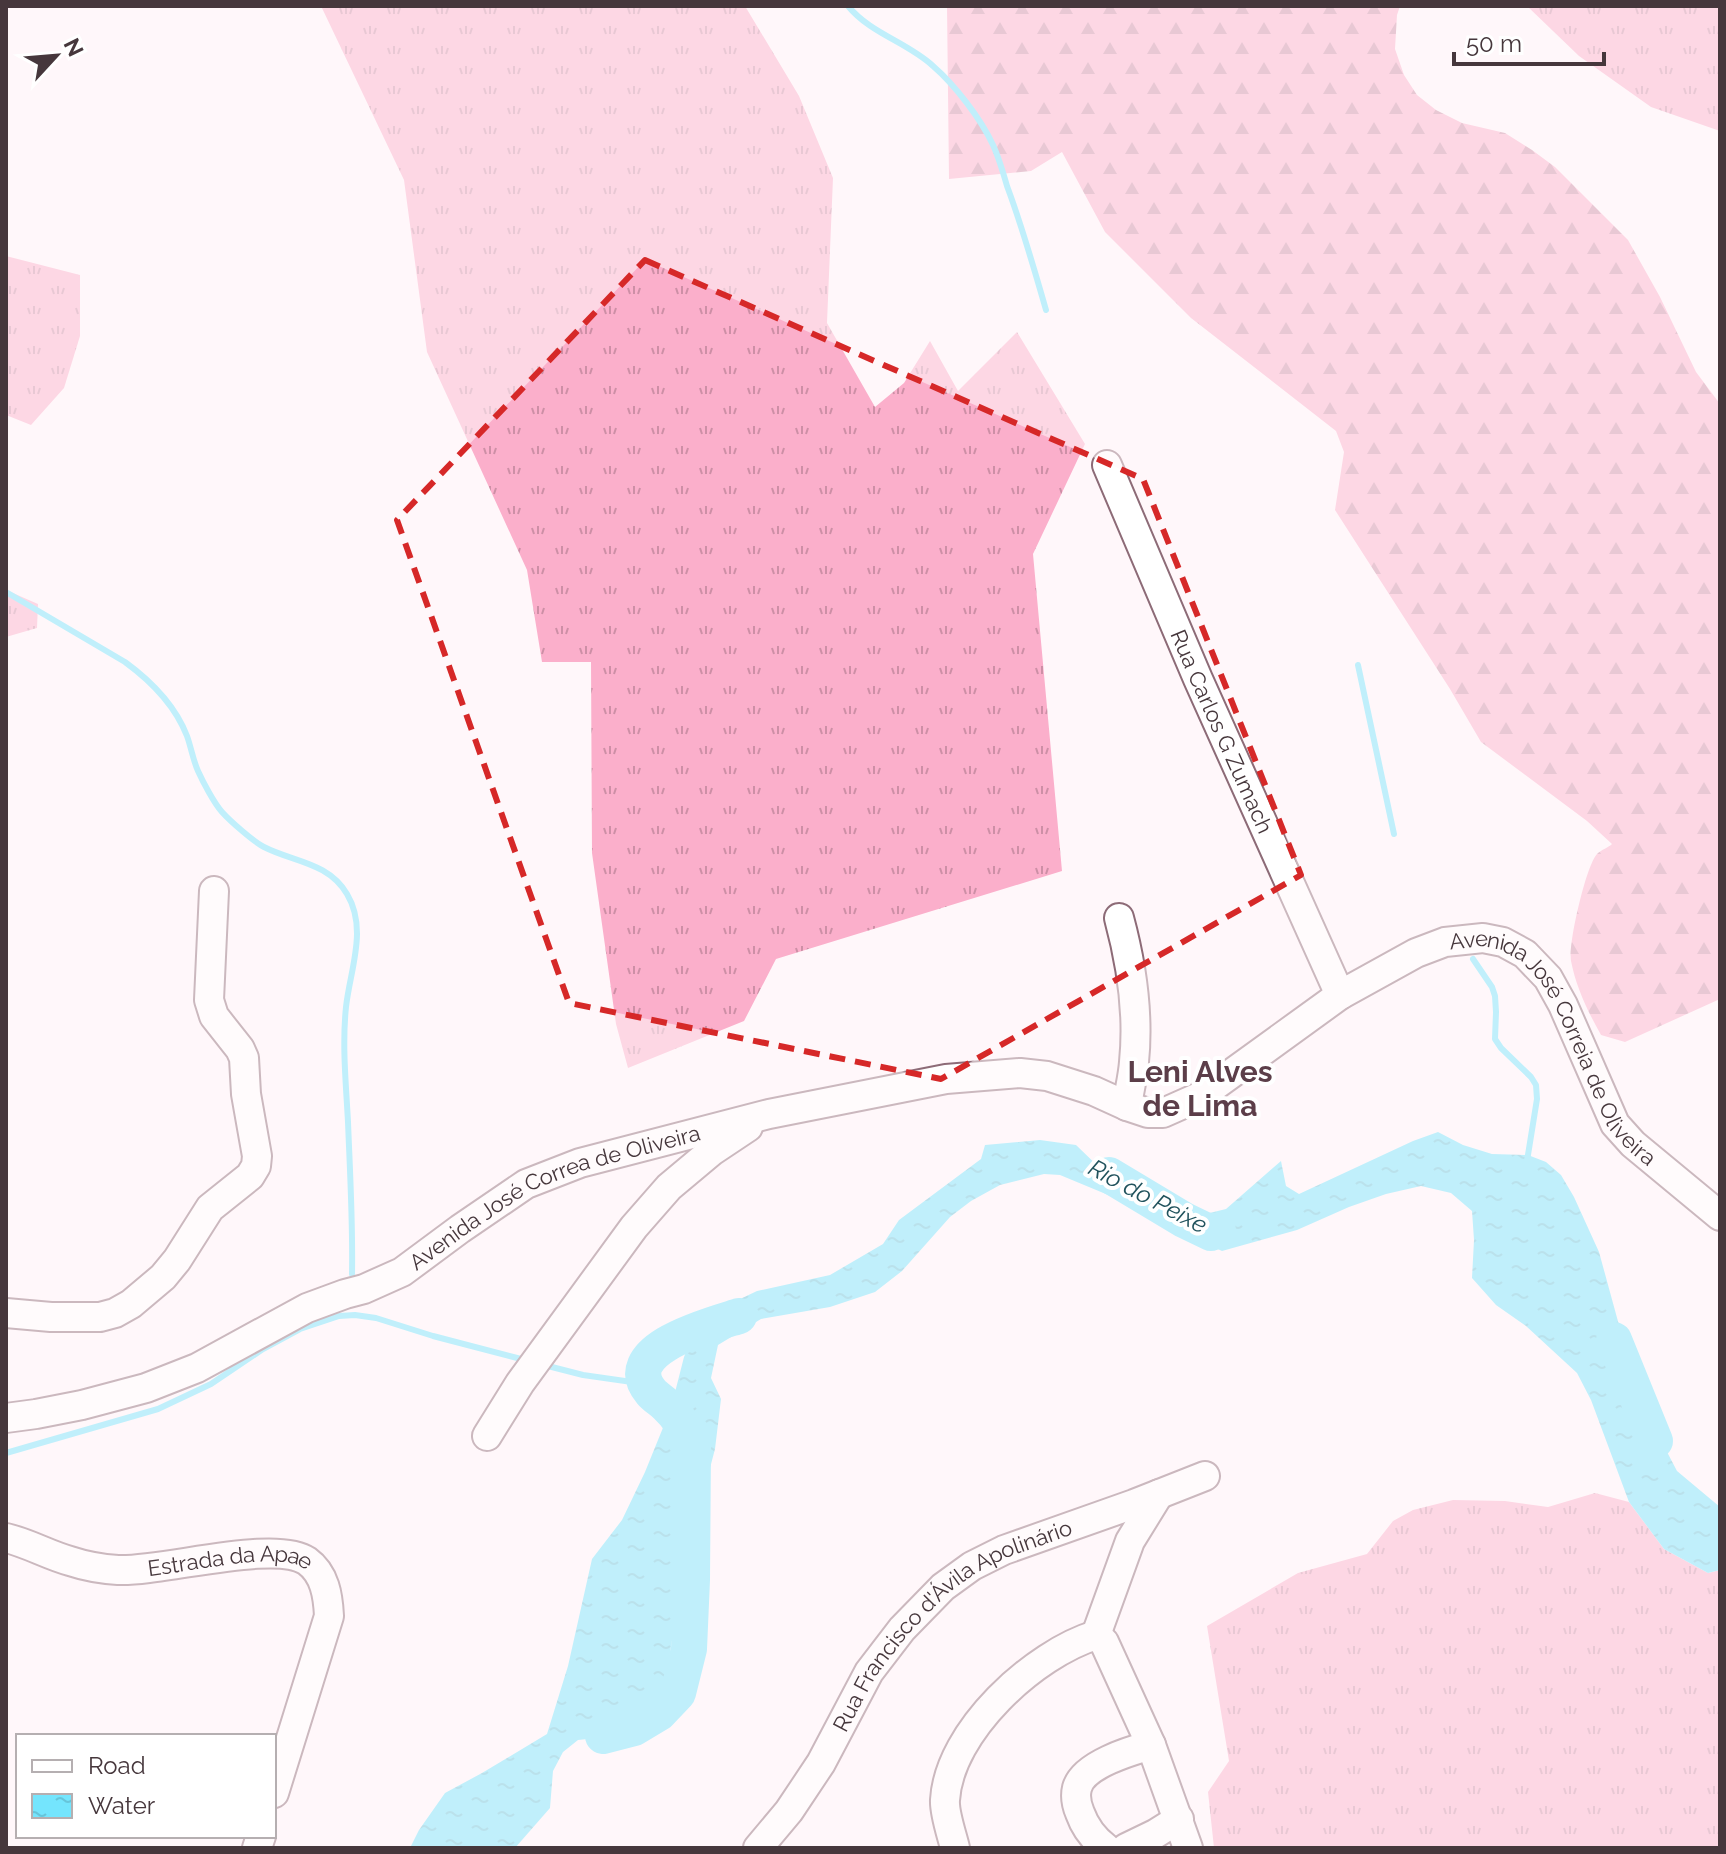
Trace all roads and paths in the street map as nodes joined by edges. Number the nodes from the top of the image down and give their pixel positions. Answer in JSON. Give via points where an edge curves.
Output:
{"nodes":[{"id":1,"x":1107,"y":465,"type":"dead end"},
{"id":2,"x":214,"y":891,"type":"dead end"},
{"id":3,"x":1119,"y":918,"type":"dead end"},
{"id":4,"x":1340,"y":995,"type":"junction"},
{"id":5,"x":1127,"y":1106,"type":"junction"},
{"id":6,"x":769,"y":1114,"type":"junction"},
{"id":7,"x":1720,"y":1216,"type":"edge"},
{"id":8,"x":6,"y":1313,"type":"edge"},
{"id":9,"x":6,"y":1418,"type":"edge"},
{"id":10,"x":487,"y":1436,"type":"dead end"},
{"id":11,"x":1205,"y":1476,"type":"dead end"},
{"id":12,"x":1159,"y":1494,"type":"junction"},
{"id":13,"x":6,"y":1538,"type":"edge"},
{"id":14,"x":1096,"y":1635,"type":"junction"},
{"id":15,"x":1151,"y":1745,"type":"junction"},
{"id":16,"x":276,"y":1787,"type":"edge"},
{"id":17,"x":1179,"y":1819,"type":"junction"},
{"id":18,"x":758,"y":1848,"type":"edge"},
{"id":19,"x":955,"y":1848,"type":"edge"},
{"id":20,"x":1106,"y":1848,"type":"edge"},
{"id":21,"x":1126,"y":1848,"type":"edge"},
{"id":22,"x":1188,"y":1848,"type":"edge"}],
"edges":[{"from":1,"to":4,"type":"street","name":"Rua Carlos G Zumach"},
{"from":2,"to":8,"type":"street","via":[[209,1000],[244,1058],[256,1166],[244,1183],[210,1208],[177,1260],[131,1304],[89,1318]]},
{"from":3,"to":5,"type":"street","via":[[1136,1020]]},
{"from":4,"to":5,"type":"street","name":"Avenida José Correia de Oliveira","via":[[1184,1105],[1163,1113]]},
{"from":4,"to":7,"type":"street","name":"Avenida José Correia de Oliveira","via":[[1445,942],[1483,938],[1525,954],[1548,978],[1563,1005],[1615,1124]]},
{"from":5,"to":6,"type":"street","name":"Avenida José Correa de Oliveira","via":[[1073,1083],[1020,1073],[946,1079]]},
{"from":6,"to":9,"type":"street","name":"Avenida José Correa de Oliveira","via":[[550,1173],[502,1199],[402,1272],[307,1308],[197,1368],[82,1405]]},
{"from":6,"to":10,"type":"street","via":[[669,1187],[543,1351]]},
{"from":11,"to":12,"type":"street","name":"Rua Francisco d'Ávila Apolinário"},
{"from":12,"to":14,"type":"street","via":[[1130,1541]]},
{"from":12,"to":18,"type":"street","name":"Rua Francisco d'Ávila Apolinário","via":[[1004,1550],[943,1587],[869,1672],[821,1763]]},
{"from":13,"to":16,"type":"street","name":"Estrada da Apae","via":[[101,1568],[161,1568],[280,1553],[295,1555],[316,1570],[325,1585],[329,1616]]},
{"from":14,"to":15,"type":"street","via":[[1104,1642]]},
{"from":14,"to":19,"type":"street","via":[[1050,1657],[1006,1691],[966,1737],[944,1801]]},
{"from":15,"to":17,"type":"street"},
{"from":15,"to":20,"type":"street","via":[[1108,1760],[1077,1786],[1081,1817]]},
{"from":17,"to":21,"type":"street"},
{"from":17,"to":22,"type":"street"}]}
